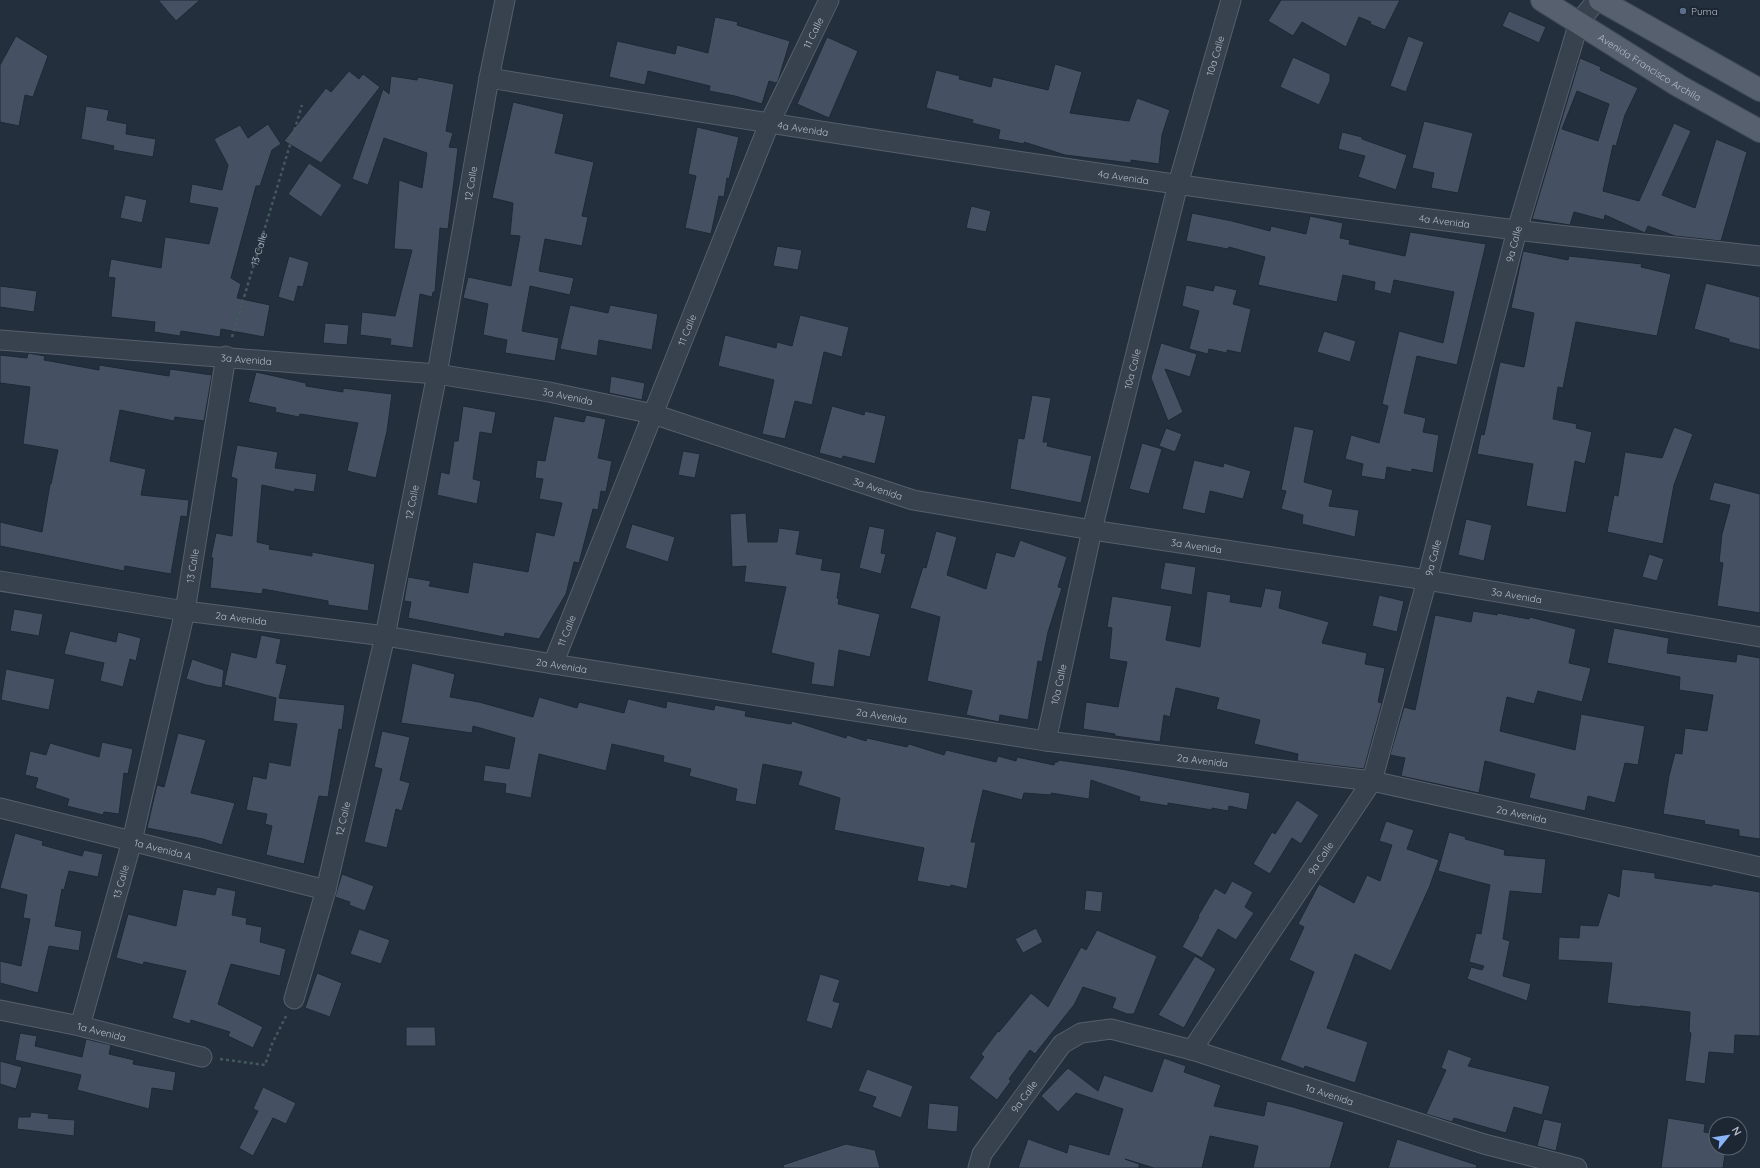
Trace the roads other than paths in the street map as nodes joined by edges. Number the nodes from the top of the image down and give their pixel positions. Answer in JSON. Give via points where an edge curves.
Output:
{"nodes":[{"id":1,"x":505,"y":0,"type":"edge"},
{"id":2,"x":829,"y":0,"type":"edge"},
{"id":3,"x":1231,"y":0,"type":"edge"},
{"id":4,"x":1542,"y":0,"type":"edge"},
{"id":5,"x":1597,"y":0,"type":"edge"},
{"id":6,"x":1600,"y":0,"type":"edge"},
{"id":7,"x":1579,"y":22,"type":"junction"},
{"id":8,"x":489,"y":78,"type":"junction"},
{"id":9,"x":1760,"y":90,"type":"edge"},
{"id":10,"x":769,"y":124,"type":"junction"},
{"id":11,"x":1760,"y":131,"type":"edge"},
{"id":12,"x":1178,"y":184,"type":"junction"},
{"id":13,"x":1517,"y":230,"type":"junction"},
{"id":14,"x":1760,"y":256,"type":"edge"},
{"id":15,"x":0,"y":340,"type":"edge"},
{"id":16,"x":226,"y":356,"type":"junction"},
{"id":17,"x":437,"y":374,"type":"junction"},
{"id":18,"x":653,"y":414,"type":"junction"},
{"id":19,"x":1092,"y":530,"type":"junction"},
{"id":20,"x":1427,"y":580,"type":"junction"},
{"id":21,"x":0,"y":581,"type":"edge"},
{"id":22,"x":186,"y":612,"type":"junction"},
{"id":23,"x":386,"y":636,"type":"junction"},
{"id":24,"x":1760,"y":637,"type":"edge"},
{"id":25,"x":553,"y":664,"type":"junction"},
{"id":26,"x":1046,"y":741,"type":"junction"},
{"id":27,"x":1372,"y":781,"type":"junction"},
{"id":28,"x":0,"y":808,"type":"edge"},
{"id":29,"x":132,"y":841,"type":"junction"},
{"id":30,"x":1760,"y":867,"type":"edge"},
{"id":31,"x":326,"y":890,"type":"junction"},
{"id":32,"x":294,"y":999,"type":"road end"},
{"id":33,"x":0,"y":1010,"type":"edge"},
{"id":34,"x":80,"y":1026,"type":"junction"},
{"id":35,"x":1081,"y":1032,"type":"joint"},
{"id":36,"x":1192,"y":1050,"type":"junction"},
{"id":37,"x":202,"y":1057,"type":"road end"},
{"id":38,"x":978,"y":1168,"type":"edge"},
{"id":39,"x":1577,"y":1168,"type":"edge"}],
"edges":[{"from":1,"to":8,"type":"street","name":"12 Calle"},
{"from":2,"to":10,"type":"street","name":"11 Calle"},
{"from":3,"to":12,"type":"street","name":"10a Calle"},
{"from":4,"to":7,"type":"main road","name":"Avenida Francisco Archila"},
{"from":5,"to":7,"type":"street"},
{"from":6,"to":9,"type":"main road"},
{"from":7,"to":11,"type":"main road","name":"Avenida Francisco Archila","via":[[1679,86]]},
{"from":7,"to":13,"type":"street","name":"9a Calle"},
{"from":8,"to":10,"type":"street","name":"4a Avenida"},
{"from":8,"to":17,"type":"street","name":"12 Calle"},
{"from":10,"to":12,"type":"street","name":"4a Avenida"},
{"from":10,"to":18,"type":"street","name":"11 Calle"},
{"from":12,"to":13,"type":"street","name":"4a Avenida"},
{"from":12,"to":19,"type":"street","name":"10a Calle"},
{"from":13,"to":14,"type":"street","name":"4a Avenida"},
{"from":13,"to":20,"type":"street","name":"9a Calle"},
{"from":15,"to":16,"type":"street","name":"3a Avenida"},
{"from":16,"to":17,"type":"street","name":"3a Avenida"},
{"from":16,"to":22,"type":"street","name":"13 Calle"},
{"from":17,"to":18,"type":"street","name":"3a Avenida","via":[[549,392]]},
{"from":17,"to":23,"type":"street","name":"12 Calle"},
{"from":18,"to":19,"type":"street","name":"3a Avenida","via":[[913,500]]},
{"from":18,"to":25,"type":"street","name":"11 Calle"},
{"from":19,"to":20,"type":"street","name":"3a Avenida"},
{"from":19,"to":26,"type":"street","name":"10a Calle"},
{"from":20,"to":24,"type":"street","name":"3a Avenida"},
{"from":20,"to":27,"type":"street","name":"9a Calle"},
{"from":21,"to":22,"type":"street","name":"2a Avenida"},
{"from":22,"to":23,"type":"street","name":"2a Avenida"},
{"from":22,"to":29,"type":"street","name":"13 Calle"},
{"from":23,"to":25,"type":"street","name":"2a Avenida"},
{"from":23,"to":31,"type":"street","name":"12 Calle"},
{"from":25,"to":26,"type":"street","name":"2a Avenida"},
{"from":26,"to":27,"type":"street","name":"2a Avenida"},
{"from":27,"to":30,"type":"street","name":"2a Avenida"},
{"from":27,"to":36,"type":"street","name":"9a Calle"},
{"from":28,"to":29,"type":"street","name":"1a Avenida A"},
{"from":29,"to":31,"type":"street","name":"1a Avenida A"},
{"from":29,"to":34,"type":"street","name":"13 Calle"},
{"from":31,"to":32,"type":"street","name":"12 Calle"},
{"from":33,"to":34,"type":"street","name":"1a Avenida"},
{"from":34,"to":37,"type":"street","name":"1a Avenida"},
{"from":35,"to":36,"type":"street","name":"1a Avenida","via":[[1111,1029]]},
{"from":35,"to":38,"type":"street","name":"9a Calle","via":[[1062,1044],[982,1154]]},
{"from":36,"to":39,"type":"street","name":"1a Avenida","via":[[1484,1144]]}]}
